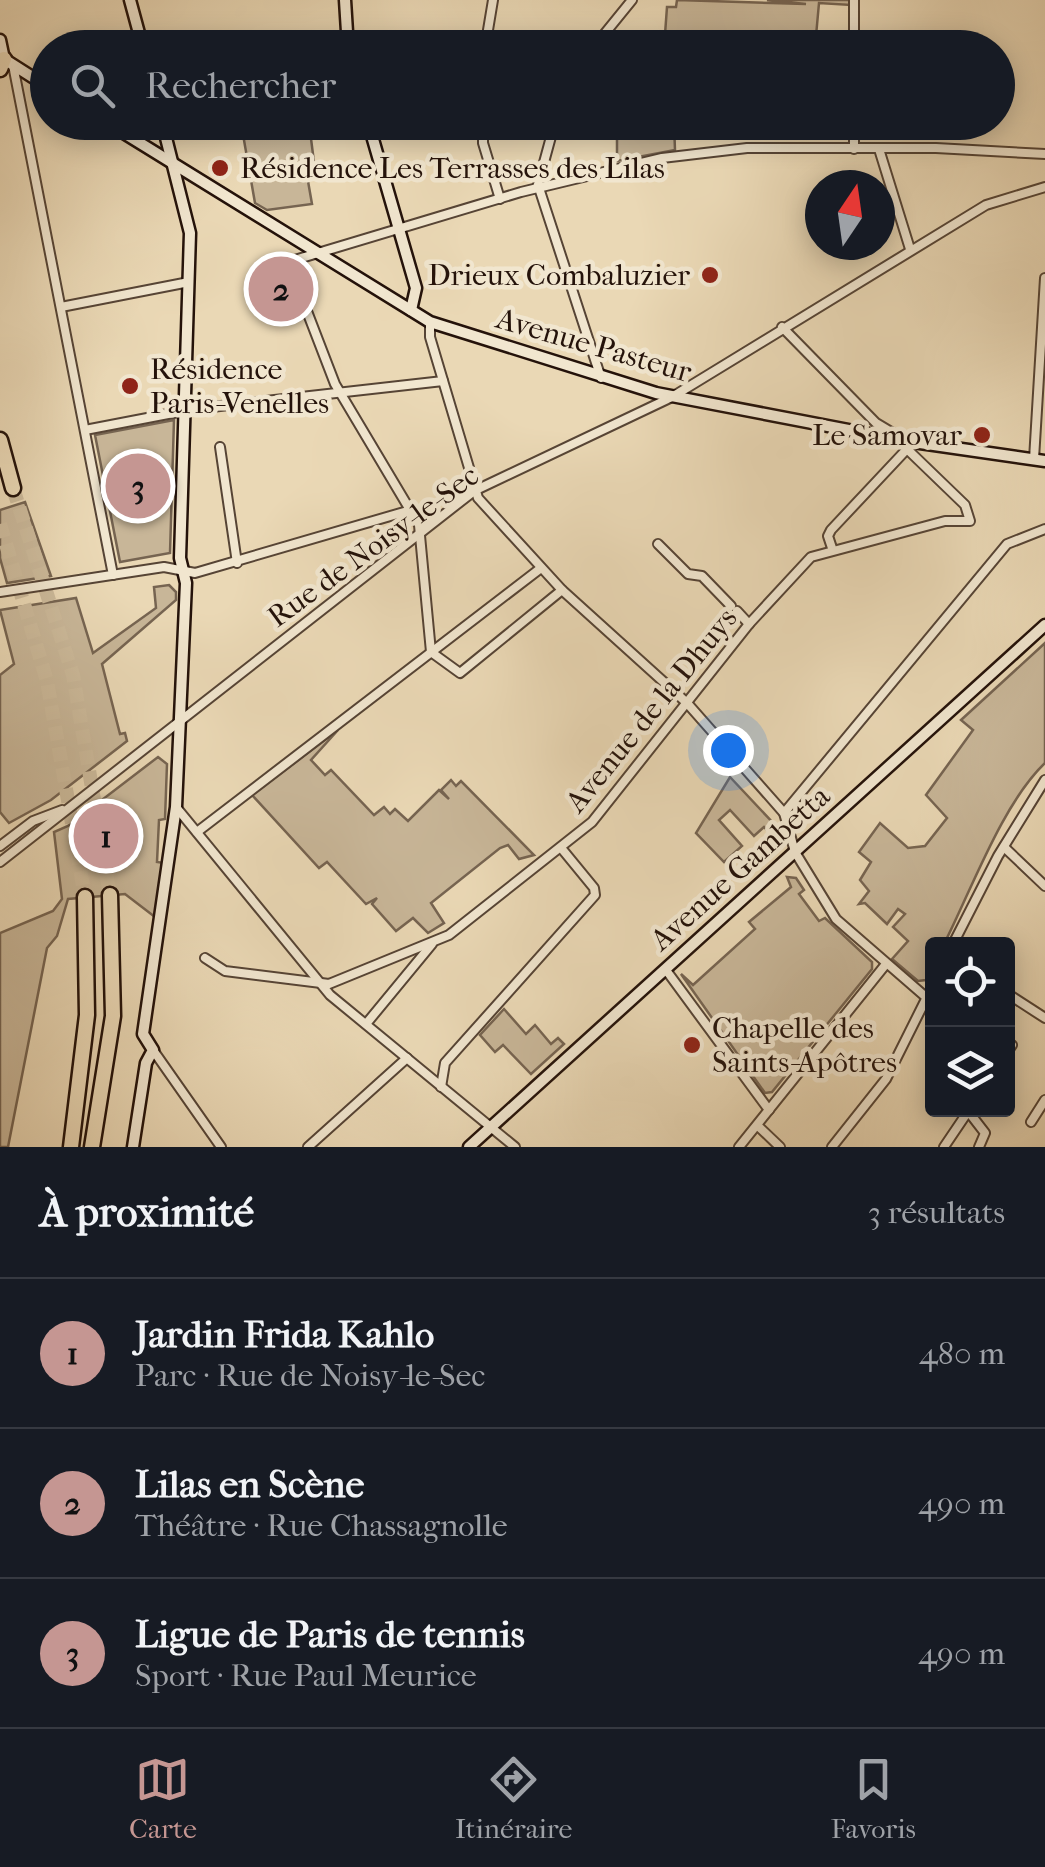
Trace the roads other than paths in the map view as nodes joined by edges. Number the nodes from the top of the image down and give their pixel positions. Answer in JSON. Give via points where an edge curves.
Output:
{"nodes":[{"id":1,"x":130,"y":0,"type":"edge"},
{"id":2,"x":345,"y":0,"type":"edge"},
{"id":3,"x":493,"y":0,"type":"edge"},
{"id":4,"x":632,"y":0,"type":"edge"},
{"id":5,"x":854,"y":0,"type":"edge"},
{"id":6,"x":138,"y":30,"type":"edge"},
{"id":7,"x":347,"y":30,"type":"edge"},
{"id":8,"x":488,"y":30,"type":"edge"},
{"id":9,"x":608,"y":30,"type":"edge"},
{"id":10,"x":854,"y":30,"type":"edge"},
{"id":11,"x":0,"y":40,"type":"edge"},
{"id":12,"x":6,"y":65,"type":"edge"},
{"id":13,"x":30,"y":77,"type":"edge"},
{"id":14,"x":136,"y":140,"type":"edge"},
{"id":15,"x":166,"y":140,"type":"edge"},
{"id":16,"x":373,"y":140,"type":"edge"},
{"id":17,"x":483,"y":140,"type":"edge"},
{"id":18,"x":550,"y":140,"type":"edge"},
{"id":19,"x":854,"y":140,"type":"edge"},
{"id":20,"x":854,"y":149,"type":"junction"},
{"id":21,"x":879,"y":149,"type":"junction"},
{"id":22,"x":1045,"y":154,"type":"edge"},
{"id":23,"x":172,"y":162,"type":"junction"},
{"id":24,"x":1045,"y":187,"type":"edge"},
{"id":25,"x":538,"y":188,"type":"junction"},
{"id":26,"x":500,"y":199,"type":"junction"},
{"id":27,"x":400,"y":230,"type":"junction"},
{"id":28,"x":910,"y":249,"type":"junction"},
{"id":29,"x":316,"y":251,"type":"junction"},
{"id":30,"x":1045,"y":278,"type":"edge"},
{"id":31,"x":189,"y":282,"type":"junction"},
{"id":32,"x":61,"y":307,"type":"junction"},
{"id":33,"x":411,"y":310,"type":"junction"},
{"id":34,"x":430,"y":322,"type":"junction"},
{"id":35,"x":782,"y":327,"type":"junction"},
{"id":36,"x":601,"y":378,"type":"junction"},
{"id":37,"x":442,"y":380,"type":"junction"},
{"id":38,"x":340,"y":392,"type":"junction"},
{"id":39,"x":672,"y":397,"type":"junction"},
{"id":40,"x":184,"y":410,"type":"junction"},
{"id":41,"x":85,"y":430,"type":"junction"},
{"id":42,"x":0,"y":440,"type":"edge"},
{"id":43,"x":906,"y":445,"type":"junction"},
{"id":44,"x":220,"y":447,"type":"dead end"},
{"id":45,"x":1040,"y":460,"type":"edge"},
{"id":46,"x":13,"y":488,"type":"tunnel mouth"},
{"id":47,"x":474,"y":491,"type":"junction"},
{"id":48,"x":412,"y":510,"type":"junction"},
{"id":49,"x":1045,"y":529,"type":"edge"},
{"id":50,"x":420,"y":532,"type":"junction"},
{"id":51,"x":658,"y":544,"type":"dead end"},
{"id":52,"x":832,"y":548,"type":"junction"},
{"id":53,"x":236,"y":563,"type":"junction"},
{"id":54,"x":541,"y":568,"type":"junction"},
{"id":55,"x":181,"y":569,"type":"junction"},
{"id":56,"x":114,"y":575,"type":"junction"},
{"id":57,"x":562,"y":590,"type":"junction"},
{"id":58,"x":0,"y":592,"type":"edge"},
{"id":59,"x":749,"y":624,"type":"junction"},
{"id":60,"x":1045,"y":625,"type":"edge"},
{"id":61,"x":431,"y":652,"type":"junction"},
{"id":62,"x":687,"y":703,"type":"junction"},
{"id":63,"x":180,"y":721,"type":"junction"},
{"id":64,"x":1045,"y":780,"type":"edge"},
{"id":65,"x":176,"y":806,"type":"junction"},
{"id":66,"x":66,"y":808,"type":"junction"},
{"id":67,"x":784,"y":813,"type":"junction"},
{"id":68,"x":197,"y":832,"type":"junction"},
{"id":69,"x":0,"y":846,"type":"edge"},
{"id":70,"x":1004,"y":848,"type":"junction"},
{"id":71,"x":562,"y":849,"type":"junction"},
{"id":72,"x":795,"y":852,"type":"junction"},
{"id":73,"x":0,"y":862,"type":"edge"},
{"id":74,"x":1045,"y":886,"type":"edge"},
{"id":75,"x":110,"y":896,"type":"tunnel mouth"},
{"id":76,"x":85,"y":897,"type":"tunnel mouth"},
{"id":77,"x":957,"y":937,"type":"edge"},
{"id":78,"x":432,"y":944,"type":"junction"},
{"id":79,"x":205,"y":958,"type":"dead end"},
{"id":80,"x":886,"y":964,"type":"junction"},
{"id":81,"x":666,"y":970,"type":"junction"},
{"id":82,"x":320,"y":984,"type":"junction"},
{"id":83,"x":925,"y":996,"type":"edge"},
{"id":84,"x":1015,"y":998,"type":"edge"},
{"id":85,"x":925,"y":1002,"type":"edge"},
{"id":86,"x":1044,"y":1016,"type":"edge"},
{"id":87,"x":366,"y":1024,"type":"junction"},
{"id":88,"x":153,"y":1050,"type":"junction"},
{"id":89,"x":407,"y":1058,"type":"junction"},
{"id":90,"x":441,"y":1087,"type":"junction"},
{"id":91,"x":1045,"y":1100,"type":"edge"},
{"id":92,"x":769,"y":1110,"type":"junction"},
{"id":93,"x":964,"y":1117,"type":"edge"},
{"id":94,"x":974,"y":1117,"type":"edge"},
{"id":95,"x":1031,"y":1122,"type":"dead end"},
{"id":96,"x":758,"y":1126,"type":"junction"},
{"id":97,"x":491,"y":1127,"type":"junction"},
{"id":98,"x":70,"y":1147,"type":"edge"},
{"id":99,"x":92,"y":1147,"type":"edge"},
{"id":100,"x":132,"y":1147,"type":"edge"},
{"id":101,"x":221,"y":1147,"type":"edge"},
{"id":102,"x":308,"y":1147,"type":"edge"},
{"id":103,"x":469,"y":1147,"type":"edge"},
{"id":104,"x":515,"y":1147,"type":"edge"},
{"id":105,"x":739,"y":1147,"type":"edge"},
{"id":106,"x":780,"y":1147,"type":"edge"},
{"id":107,"x":832,"y":1147,"type":"edge"},
{"id":108,"x":944,"y":1147,"type":"edge"},
{"id":109,"x":980,"y":1147,"type":"edge"}],
"edges":[{"from":1,"to":6,"type":"main road"},
{"from":2,"to":7,"type":"main road"},
{"from":3,"to":8,"type":"street"},
{"from":4,"to":9,"type":"street"},
{"from":5,"to":10,"type":"street"},
{"from":11,"to":12,"type":"main road"},
{"from":12,"to":13,"type":"main road"},
{"from":12,"to":32,"type":"street"},
{"from":14,"to":23,"type":"main road","name":"Avenue Pasteur"},
{"from":15,"to":23,"type":"main road"},
{"from":16,"to":27,"type":"main road"},
{"from":17,"to":26,"type":"street"},
{"from":18,"to":25,"type":"street"},
{"from":19,"to":20,"type":"street"},
{"from":20,"to":21,"type":"street"},
{"from":20,"to":25,"type":"street","via":[[747,148],[662,158]]},
{"from":21,"to":22,"type":"street"},
{"from":21,"to":28,"type":"street"},
{"from":23,"to":29,"type":"main road","name":"Avenue Pasteur"},
{"from":23,"to":31,"type":"main road","via":[[190,233]]},
{"from":24,"to":28,"type":"street","name":"Rue de Noisy-le-Sec","via":[[986,205]]},
{"from":25,"to":26,"type":"street"},
{"from":25,"to":36,"type":"street"},
{"from":26,"to":27,"type":"street"},
{"from":27,"to":29,"type":"street"},
{"from":27,"to":33,"type":"main road","via":[[417,295]]},
{"from":28,"to":35,"type":"street","name":"Rue de Noisy-le-Sec"},
{"from":29,"to":33,"type":"main road","name":"Avenue Pasteur"},
{"from":29,"to":38,"type":"street","via":[[288,262]]},
{"from":30,"to":45,"type":"street"},
{"from":31,"to":32,"type":"street"},
{"from":31,"to":40,"type":"main road"},
{"from":32,"to":41,"type":"street"},
{"from":33,"to":34,"type":"main road","name":"Avenue Pasteur"},
{"from":34,"to":36,"type":"main road","name":"Avenue Pasteur"},
{"from":34,"to":37,"type":"street"},
{"from":35,"to":39,"type":"street","name":"Rue de Noisy-le-Sec"},
{"from":35,"to":43,"type":"street"},
{"from":36,"to":39,"type":"main road","name":"Avenue Pasteur"},
{"from":37,"to":38,"type":"street"},
{"from":37,"to":47,"type":"street"},
{"from":38,"to":40,"type":"street"},
{"from":38,"to":48,"type":"street"},
{"from":39,"to":43,"type":"main road","name":"Avenue Pasteur"},
{"from":39,"to":47,"type":"street","name":"Rue de Noisy-le-Sec"},
{"from":40,"to":41,"type":"street"},
{"from":40,"to":55,"type":"main road"},
{"from":41,"to":56,"type":"street"},
{"from":42,"to":46,"type":"highway"},
{"from":43,"to":45,"type":"main road","name":"Avenue Pasteur"},
{"from":43,"to":52,"type":"street","via":[[831,530]]},
{"from":43,"to":52,"type":"street","name":"Avenue de la Dhuys","via":[[965,505],[970,521]]},
{"from":44,"to":53,"type":"street"},
{"from":47,"to":50,"type":"street","name":"Rue de Noisy-le-Sec"},
{"from":47,"to":54,"type":"street"},
{"from":48,"to":50,"type":"street"},
{"from":48,"to":53,"type":"street"},
{"from":49,"to":67,"type":"street","via":[[1007,544]]},
{"from":50,"to":61,"type":"street"},
{"from":50,"to":63,"type":"street","name":"Rue de Noisy-le-Sec"},
{"from":51,"to":59,"type":"street","via":[[688,574],[702,576]]},
{"from":52,"to":59,"type":"street","name":"Avenue de la Dhuys","via":[[812,557]]},
{"from":53,"to":55,"type":"street","via":[[195,573]]},
{"from":54,"to":57,"type":"street"},
{"from":54,"to":61,"type":"street"},
{"from":55,"to":56,"type":"street"},
{"from":55,"to":63,"type":"main road","via":[[186,583]]},
{"from":56,"to":58,"type":"street"},
{"from":57,"to":61,"type":"street","via":[[460,673]]},
{"from":57,"to":62,"type":"street"},
{"from":59,"to":62,"type":"street","name":"Avenue de la Dhuys"},
{"from":60,"to":72,"type":"main road","name":"Avenue Gambetta"},
{"from":61,"to":68,"type":"street"},
{"from":62,"to":67,"type":"street"},
{"from":62,"to":71,"type":"street","name":"Avenue de la Dhuys","via":[[602,812]]},
{"from":63,"to":65,"type":"main road"},
{"from":63,"to":66,"type":"street","name":"Rue de Noisy-le-Sec"},
{"from":64,"to":70,"type":"street"},
{"from":65,"to":68,"type":"street"},
{"from":65,"to":88,"type":"main road","via":[[143,1034]]},
{"from":66,"to":69,"type":"street","name":"Rue de Noisy-le-Sec","via":[[33,821]]},
{"from":66,"to":73,"type":"street","name":"Rue de Noisy-le-Sec"},
{"from":67,"to":72,"type":"street"},
{"from":68,"to":82,"type":"street"},
{"from":70,"to":74,"type":"street"},
{"from":70,"to":77,"type":"street"},
{"from":71,"to":78,"type":"street","name":"Avenue de la Dhuys"},
{"from":71,"to":90,"type":"street","via":[[594,888],[592,900],[445,1062]]},
{"from":72,"to":80,"type":"street","via":[[836,919]]},
{"from":72,"to":81,"type":"main road","name":"Avenue Gambetta"},
{"from":75,"to":99,"type":"highway","via":[[114,1016]]},
{"from":76,"to":98,"type":"highway","via":[[87,1015]]},
{"from":78,"to":82,"type":"street","name":"Avenue de la Dhuys"},
{"from":78,"to":87,"type":"street"},
{"from":79,"to":82,"type":"street","name":"Avenue de la Dhuys","via":[[225,971]]},
{"from":80,"to":83,"type":"street"},
{"from":80,"to":92,"type":"street"},
{"from":81,"to":92,"type":"street"},
{"from":81,"to":97,"type":"main road","name":"Avenue Gambetta"},
{"from":82,"to":87,"type":"street"},
{"from":84,"to":86,"type":"street"},
{"from":85,"to":107,"type":"street","via":[[886,1080]]},
{"from":87,"to":89,"type":"street"},
{"from":88,"to":100,"type":"main road"},
{"from":88,"to":101,"type":"street"},
{"from":89,"to":90,"type":"street"},
{"from":89,"to":102,"type":"street"},
{"from":90,"to":97,"type":"street"},
{"from":91,"to":95,"type":"street"},
{"from":92,"to":96,"type":"street"},
{"from":93,"to":108,"type":"street"},
{"from":94,"to":109,"type":"street","via":[[985,1133]]},
{"from":96,"to":105,"type":"street"},
{"from":96,"to":106,"type":"street"},
{"from":97,"to":103,"type":"main road","name":"Avenue Gambetta"},
{"from":97,"to":104,"type":"street"}]}
